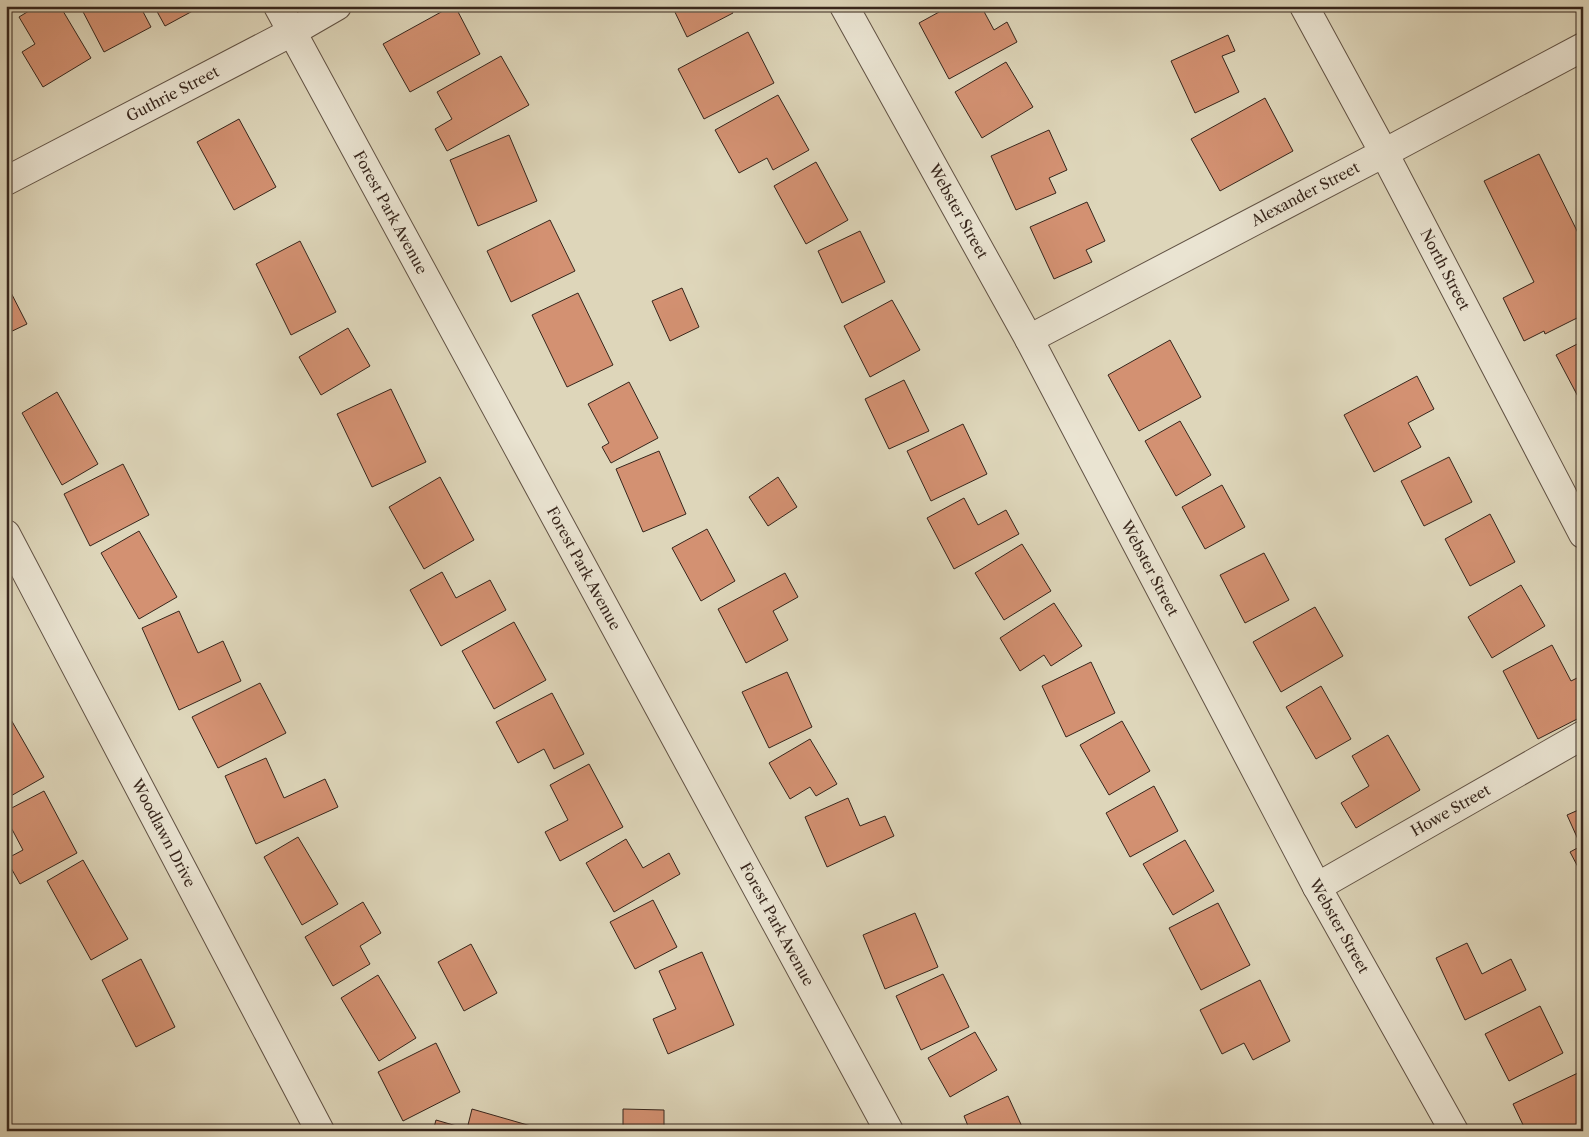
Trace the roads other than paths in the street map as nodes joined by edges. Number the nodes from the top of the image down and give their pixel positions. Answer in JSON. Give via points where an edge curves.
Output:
{"nodes":[{"id":1,"x":278,"y":6,"type":"edge"},
{"id":2,"x":337,"y":6,"type":"edge"},
{"id":3,"x":844,"y":6,"type":"edge"},
{"id":4,"x":1304,"y":6,"type":"edge"},
{"id":5,"x":292,"y":32,"type":"junction"},
{"id":6,"x":1583,"y":47,"type":"edge"},
{"id":7,"x":1384,"y":153,"type":"junction"},
{"id":8,"x":6,"y":181,"type":"edge"},
{"id":9,"x":1029,"y":339,"type":"junction"},
{"id":10,"x":6,"y":534,"type":"edge"},
{"id":11,"x":1583,"y":534,"type":"edge"},
{"id":12,"x":1583,"y":735,"type":"edge"},
{"id":13,"x":1317,"y":887,"type":"junction"},
{"id":14,"x":320,"y":1131,"type":"edge"},
{"id":15,"x":889,"y":1131,"type":"edge"},
{"id":16,"x":1454,"y":1131,"type":"edge"}],
"edges":[{"from":1,"to":5,"type":"street","name":"Forest Park Avenue"},
{"from":2,"to":5,"type":"street","name":"Guthrie Street"},
{"from":3,"to":9,"type":"street","name":"Webster Street"},
{"from":4,"to":7,"type":"street","name":"North Street"},
{"from":5,"to":8,"type":"street","name":"Guthrie Street"},
{"from":5,"to":15,"type":"street","name":"Forest Park Avenue"},
{"from":6,"to":7,"type":"street","name":"Alexander Street"},
{"from":7,"to":9,"type":"street","name":"Alexander Street"},
{"from":7,"to":11,"type":"street","name":"North Street"},
{"from":9,"to":13,"type":"street","name":"Webster Street"},
{"from":10,"to":14,"type":"street","name":"Woodlawn Drive"},
{"from":12,"to":13,"type":"street","name":"Howe Street"},
{"from":13,"to":16,"type":"street","name":"Webster Street"}]}
